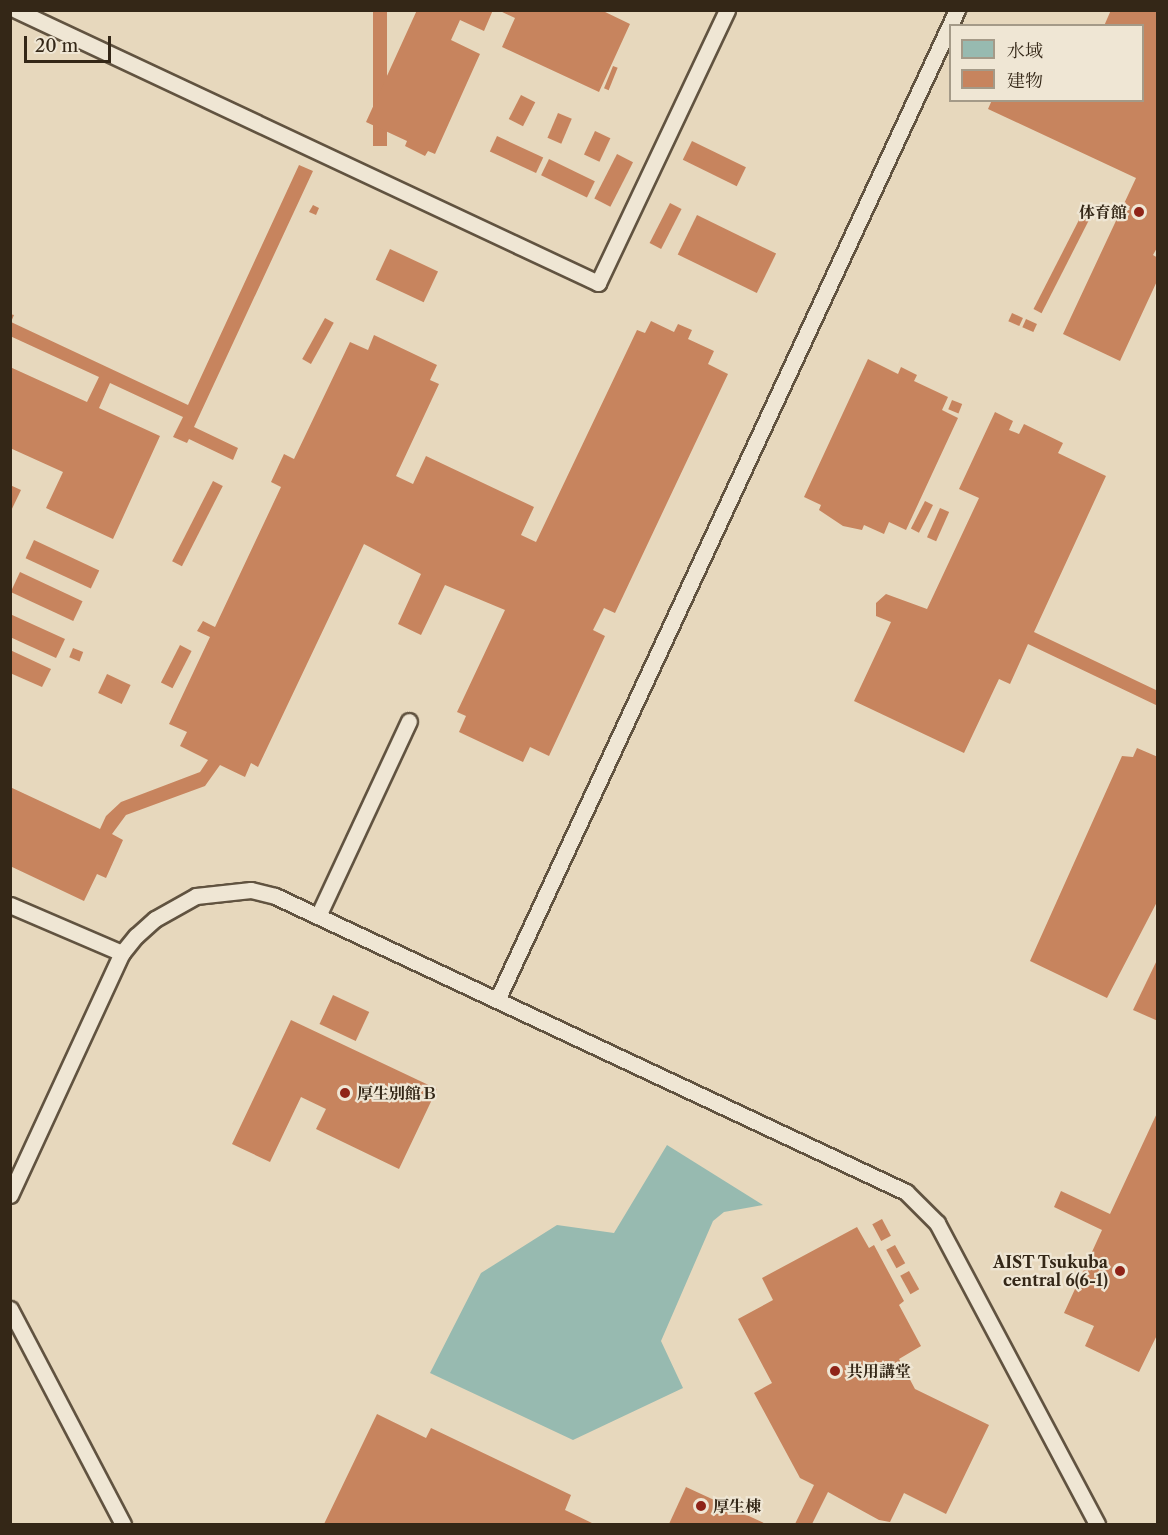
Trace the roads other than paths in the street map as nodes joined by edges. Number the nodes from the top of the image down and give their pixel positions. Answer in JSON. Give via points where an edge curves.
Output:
{"nodes":[{"id":1,"x":16,"y":10,"type":"edge"},
{"id":2,"x":727,"y":10,"type":"edge"},
{"id":3,"x":957,"y":10,"type":"edge"},
{"id":4,"x":950,"y":24,"type":"edge"},
{"id":5,"x":949,"y":27,"type":"edge"},
{"id":6,"x":409,"y":721,"type":"dead end"},
{"id":7,"x":10,"y":905,"type":"edge"},
{"id":8,"x":318,"y":916,"type":"junction"},
{"id":9,"x":123,"y":953,"type":"junction"},
{"id":10,"x":497,"y":1000,"type":"junction"},
{"id":11,"x":10,"y":1195,"type":"edge"},
{"id":12,"x":10,"y":1310,"type":"edge"},
{"id":13,"x":123,"y":1524,"type":"edge"},
{"id":14,"x":1097,"y":1524,"type":"edge"}],
"edges":[{"from":1,"to":2,"type":"lane","via":[[598,283]]},
{"from":3,"to":4,"type":"lane"},
{"from":5,"to":10,"type":"lane"},
{"from":6,"to":8,"type":"lane"},
{"from":7,"to":9,"type":"lane"},
{"from":8,"to":9,"type":"lane","via":[[275,896],[251,890],[222,890],[196,896],[169,910],[136,936]]},
{"from":8,"to":10,"type":"lane"},
{"from":9,"to":11,"type":"lane"},
{"from":10,"to":14,"type":"lane","via":[[906,1191],[921,1203],[937,1223]]},
{"from":12,"to":13,"type":"lane"}]}
